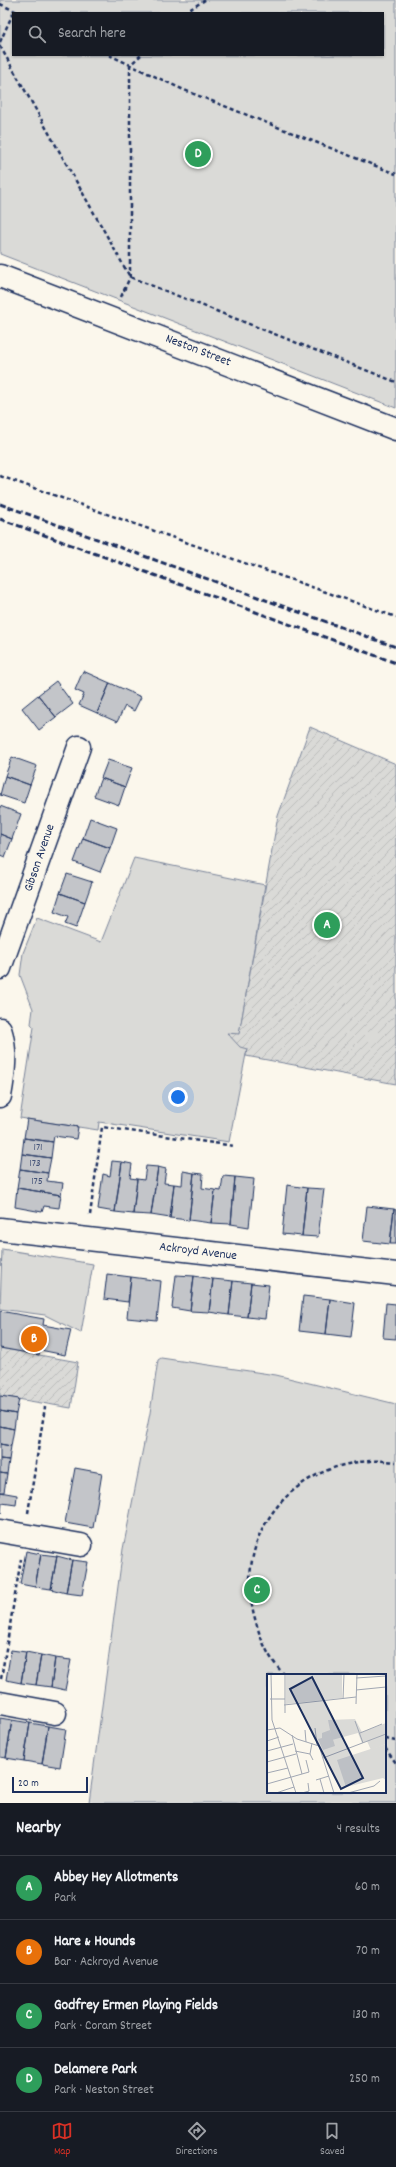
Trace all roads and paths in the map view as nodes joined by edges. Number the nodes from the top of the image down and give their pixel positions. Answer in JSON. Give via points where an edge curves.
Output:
{"nodes":[{"id":1,"x":205,"y":0,"type":"edge"},
{"id":2,"x":0,"y":4,"type":"edge"},
{"id":3,"x":14,"y":11,"type":"edge"},
{"id":4,"x":186,"y":12,"type":"edge"},
{"id":5,"x":12,"y":15,"type":"edge"},
{"id":6,"x":0,"y":42,"type":"edge"},
{"id":7,"x":0,"y":46,"type":"edge"},
{"id":8,"x":111,"y":56,"type":"edge"},
{"id":9,"x":140,"y":56,"type":"edge"},
{"id":10,"x":130,"y":65,"type":"junction"},
{"id":11,"x":396,"y":174,"type":"edge"},
{"id":12,"x":0,"y":276,"type":"edge"},
{"id":13,"x":130,"y":277,"type":"junction"},
{"id":14,"x":112,"y":318,"type":"junction"},
{"id":15,"x":396,"y":382,"type":"edge"},
{"id":16,"x":396,"y":429,"type":"edge"},
{"id":17,"x":0,"y":476,"type":"edge"},
{"id":18,"x":396,"y":617,"type":"edge"},
{"id":19,"x":79,"y":747,"type":"dead end"},
{"id":20,"x":0,"y":968,"type":"edge"},
{"id":21,"x":0,"y":1029,"type":"edge"},
{"id":22,"x":0,"y":1096,"type":"edge"},
{"id":23,"x":234,"y":1146,"type":"dead end"},
{"id":24,"x":0,"y":1229,"type":"edge"},
{"id":25,"x":86,"y":1239,"type":"junction"},
{"id":26,"x":396,"y":1274,"type":"edge"},
{"id":27,"x":45,"y":1407,"type":"dead end"},
{"id":28,"x":396,"y":1462,"type":"edge"},
{"id":29,"x":28,"y":1516,"type":"dead end"},
{"id":30,"x":0,"y":1531,"type":"edge"},
{"id":31,"x":81,"y":1545,"type":"dead end"},
{"id":32,"x":22,"y":1551,"type":"dead end"},
{"id":33,"x":284,"y":1674,"type":"edge"},
{"id":34,"x":1,"y":1680,"type":"dead end"},
{"id":35,"x":0,"y":1703,"type":"edge"},
{"id":36,"x":56,"y":1713,"type":"dead end"},
{"id":37,"x":386,"y":1739,"type":"edge"},
{"id":38,"x":396,"y":1741,"type":"edge"},
{"id":39,"x":386,"y":1749,"type":"edge"},
{"id":40,"x":396,"y":1763,"type":"edge"}],
"edges":[{"from":1,"to":4,"type":"path"},
{"from":2,"to":3,"type":"path"},
{"from":5,"to":6,"type":"path"},
{"from":7,"to":13,"type":"path"},
{"from":8,"to":10,"type":"path"},
{"from":9,"to":10,"type":"path"},
{"from":10,"to":11,"type":"path","via":[[184,90]]},
{"from":10,"to":13,"type":"path"},
{"from":12,"to":14,"type":"street","name":"Neston Street"},
{"from":13,"to":14,"type":"path"},
{"from":13,"to":15,"type":"path"},
{"from":14,"to":16,"type":"street","name":"Neston Street"},
{"from":17,"to":18,"type":"path"},
{"from":19,"to":20,"type":"street","name":"Gibson Avenue"},
{"from":21,"to":22,"type":"street","via":[[4,1039],[4,1075]]},
{"from":23,"to":25,"type":"path","via":[[102,1127]]},
{"from":24,"to":25,"type":"street","name":"Ackroyd Avenue"},
{"from":25,"to":26,"type":"street","name":"Ackroyd Avenue"},
{"from":27,"to":29,"type":"path"},
{"from":28,"to":33,"type":"path","via":[[381,1460],[350,1463],[324,1470],[299,1484],[281,1502],[258,1538],[248,1580],[250,1604],[267,1652]]},
{"from":30,"to":31,"type":"street"},
{"from":32,"to":34,"type":"path"},
{"from":35,"to":36,"type":"street"},
{"from":37,"to":38,"type":"path"},
{"from":39,"to":40,"type":"path"}]}
